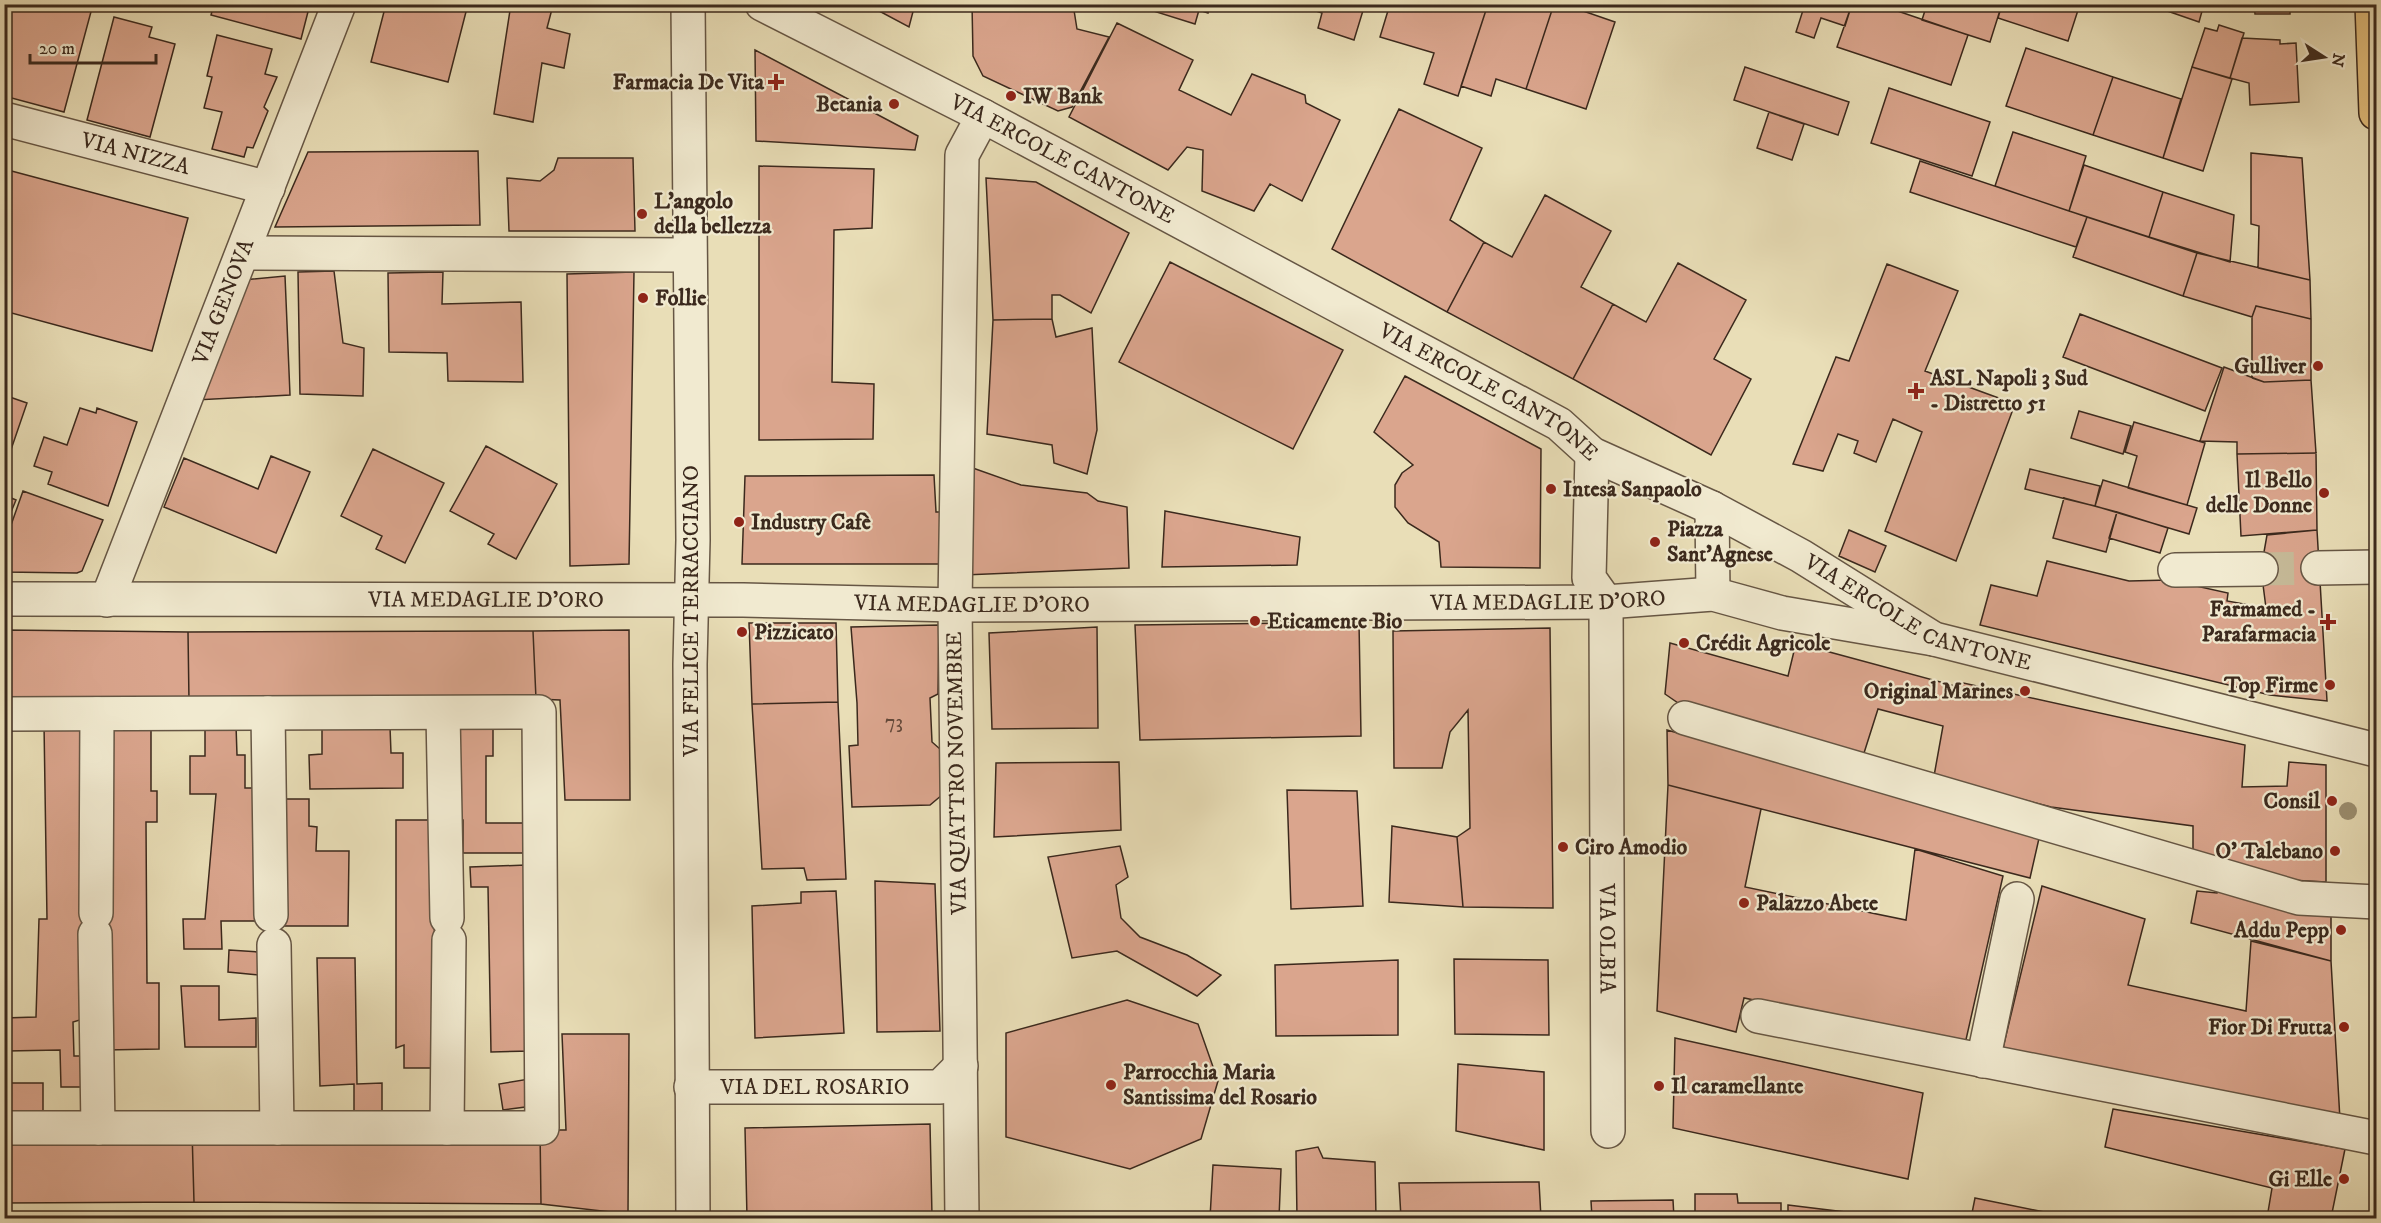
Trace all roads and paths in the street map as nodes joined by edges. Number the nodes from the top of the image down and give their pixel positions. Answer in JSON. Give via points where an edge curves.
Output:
{"nodes":[{"id":1,"x":339,"y":4,"type":"edge"},
{"id":2,"x":688,"y":4,"type":"edge"},
{"id":3,"x":762,"y":4,"type":"edge"},
{"id":4,"x":2372,"y":4,"type":"edge"},
{"id":5,"x":2376,"y":113,"type":"edge"},
{"id":6,"x":983,"y":117,"type":"junction"},
{"id":7,"x":4,"y":119,"type":"edge"},
{"id":8,"x":268,"y":188,"type":"junction"},
{"id":9,"x":243,"y":253,"type":"junction"},
{"id":10,"x":689,"y":255,"type":"junction"},
{"id":11,"x":1592,"y":454,"type":"junction"},
{"id":12,"x":1712,"y":508,"type":"junction"},
{"id":13,"x":2376,"y":567,"type":"edge"},
{"id":14,"x":2318,"y":568,"type":"tunnel mouth"},
{"id":15,"x":2261,"y":569,"type":"tunnel mouth"},
{"id":16,"x":2175,"y":570,"type":"dead end"},
{"id":17,"x":1713,"y":594,"type":"junction"},
{"id":18,"x":4,"y":599,"type":"edge"},
{"id":19,"x":107,"y":600,"type":"junction"},
{"id":20,"x":693,"y":601,"type":"junction"},
{"id":21,"x":1606,"y":602,"type":"junction"},
{"id":22,"x":955,"y":605,"type":"junction"},
{"id":23,"x":1934,"y":639,"type":"junction"},
{"id":24,"x":268,"y":713,"type":"junction"},
{"id":25,"x":443,"y":713,"type":"junction"},
{"id":26,"x":4,"y":714,"type":"edge"},
{"id":27,"x":97,"y":714,"type":"junction"},
{"id":28,"x":1685,"y":718,"type":"dead end"},
{"id":29,"x":2376,"y":750,"type":"edge"},
{"id":30,"x":2017,"y":899,"type":"dead end"},
{"id":31,"x":2376,"y":902,"type":"edge"},
{"id":32,"x":1758,"y":1016,"type":"dead end"},
{"id":33,"x":1983,"y":1061,"type":"junction"},
{"id":34,"x":951,"y":1077,"type":"junction"},
{"id":35,"x":691,"y":1087,"type":"junction"},
{"id":36,"x":4,"y":1128,"type":"edge"},
{"id":37,"x":98,"y":1128,"type":"junction"},
{"id":38,"x":277,"y":1128,"type":"junction"},
{"id":39,"x":447,"y":1128,"type":"junction"},
{"id":40,"x":1608,"y":1131,"type":"dead end"},
{"id":41,"x":2376,"y":1138,"type":"edge"},
{"id":42,"x":693,"y":1218,"type":"edge"},
{"id":43,"x":962,"y":1218,"type":"edge"}],
"edges":[{"from":1,"to":8,"type":"street","name":"VIA GENOVA"},
{"from":2,"to":10,"type":"street","name":"VIA FELICE TERRACCIANO"},
{"from":3,"to":6,"type":"street","name":"VIA ERCOLE CANTONE"},
{"from":4,"to":5,"type":"main road"},
{"from":6,"to":11,"type":"street","name":"VIA ERCOLE CANTONE","via":[[1559,424]]},
{"from":6,"to":22,"type":"street","name":"VIA QUATTRO NOVEMBRE","via":[[962,155]]},
{"from":7,"to":8,"type":"street","name":"VIA NIZZA"},
{"from":8,"to":9,"type":"street","name":"VIA GENOVA"},
{"from":9,"to":10,"type":"street"},
{"from":9,"to":19,"type":"street","name":"VIA GENOVA"},
{"from":10,"to":20,"type":"street","name":"VIA FELICE TERRACCIANO"},
{"from":11,"to":12,"type":"street","name":"VIA ERCOLE CANTONE"},
{"from":11,"to":21,"type":"street","via":[[1589,578]]},
{"from":12,"to":17,"type":"street"},
{"from":12,"to":23,"type":"street","name":"VIA ERCOLE CANTONE","via":[[1801,556]]},
{"from":13,"to":14,"type":"street"},
{"from":15,"to":16,"type":"street"},
{"from":17,"to":21,"type":"street","name":"VIA MEDAGLIE D'ORO"},
{"from":17,"to":23,"type":"street","name":"VIA MEDAGLIE D'ORO","via":[[1782,613]]},
{"from":18,"to":19,"type":"street","name":"VIA MEDAGLIE D'ORO"},
{"from":19,"to":20,"type":"street","name":"VIA MEDAGLIE D'ORO"},
{"from":20,"to":22,"type":"street","name":"VIA MEDAGLIE D'ORO"},
{"from":20,"to":35,"type":"street","name":"VIA FELICE TERRACCIANO"},
{"from":21,"to":22,"type":"street","name":"VIA MEDAGLIE D'ORO"},
{"from":21,"to":40,"type":"street","name":"VIA OLBIA"},
{"from":22,"to":34,"type":"street","name":"VIA QUATTRO NOVEMBRE"},
{"from":23,"to":29,"type":"street","name":"VIA ERCOLE CANTONE"},
{"from":24,"to":25,"type":"street"},
{"from":24,"to":27,"type":"street"},
{"from":24,"to":38,"type":"street"},
{"from":25,"to":39,"type":"street"},
{"from":25,"to":39,"type":"street","via":[[539,712],[540,736],[542,1128]]},
{"from":26,"to":27,"type":"street"},
{"from":27,"to":37,"type":"street"},
{"from":28,"to":31,"type":"street","via":[[2299,898]]},
{"from":30,"to":33,"type":"street"},
{"from":32,"to":33,"type":"street"},
{"from":33,"to":41,"type":"street"},
{"from":34,"to":35,"type":"street","name":"VIA DEL ROSARIO"},
{"from":34,"to":43,"type":"street","name":"VIA QUATTRO NOVEMBRE"},
{"from":35,"to":42,"type":"street","name":"VIA FELICE TERRACCIANO"},
{"from":36,"to":37,"type":"street"},
{"from":37,"to":38,"type":"street"},
{"from":38,"to":39,"type":"street"}]}
